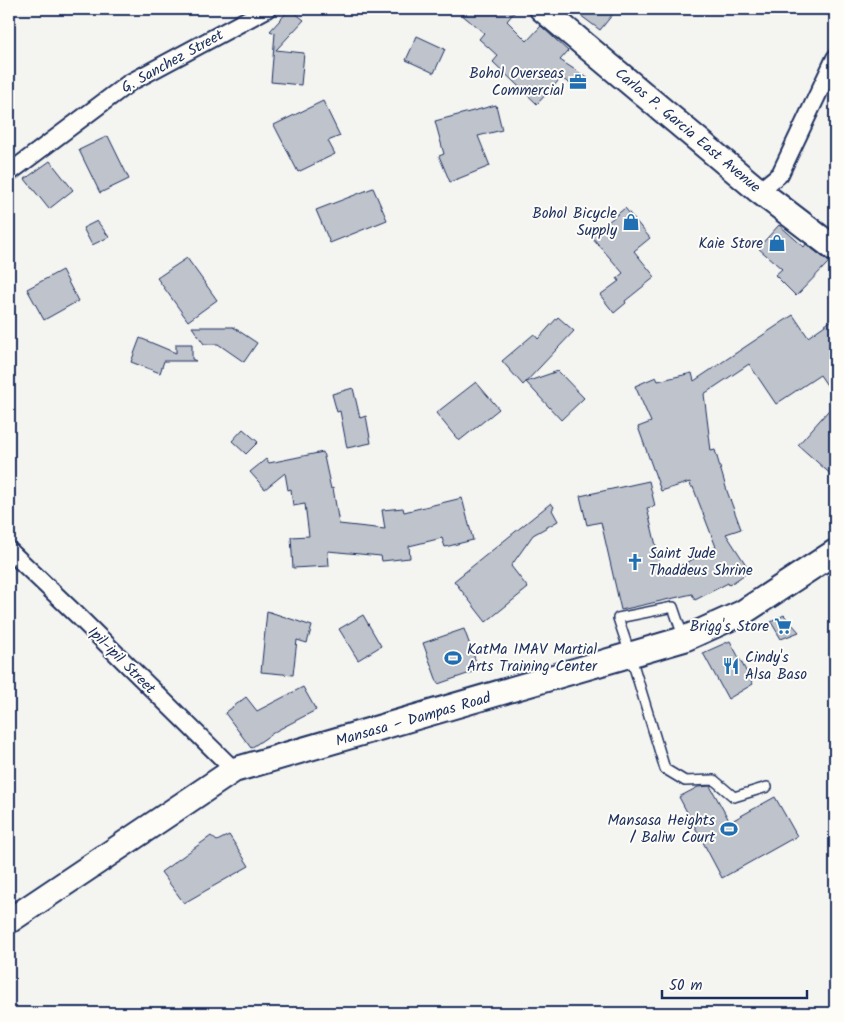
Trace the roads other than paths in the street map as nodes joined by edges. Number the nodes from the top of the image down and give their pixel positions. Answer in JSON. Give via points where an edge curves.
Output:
{"nodes":[{"id":1,"x":267,"y":9,"type":"edge"},
{"id":2,"x":542,"y":9,"type":"edge"},
{"id":3,"x":835,"y":58,"type":"edge"},
{"id":4,"x":9,"y":173,"type":"edge"},
{"id":5,"x":759,"y":190,"type":"junction"},
{"id":6,"x":835,"y":249,"type":"edge"},
{"id":7,"x":9,"y":550,"type":"edge"},
{"id":8,"x":835,"y":552,"type":"edge"},
{"id":9,"x":684,"y":639,"type":"junction"},
{"id":10,"x":630,"y":654,"type":"junction"},
{"id":11,"x":234,"y":770,"type":"junction"},
{"id":12,"x":767,"y":787,"type":"dead end"},
{"id":13,"x":9,"y":921,"type":"edge"}],
"edges":[{"from":1,"to":4,"type":"street","name":"G. Sanchez Street","via":[[129,84]]},
{"from":2,"to":5,"type":"main road","name":"Carlos P. Garcia East Avenue"},
{"from":3,"to":5,"type":"street","via":[[780,174]]},
{"from":5,"to":6,"type":"main road","name":"Carlos P. Garcia East Avenue"},
{"from":7,"to":11,"type":"street","name":"Ipil-ipil Street"},
{"from":8,"to":9,"type":"main road","name":"Mansasa – Dampas Road","via":[[742,613]]},
{"from":9,"to":10,"type":"main road","name":"Mansasa – Dampas Road"},
{"from":9,"to":10,"type":"lane","via":[[673,607],[618,618]]},
{"from":10,"to":11,"type":"main road","name":"Mansasa – Dampas Road"},
{"from":10,"to":12,"type":"lane","via":[[665,769],[685,781],[714,780],[734,797]]},
{"from":11,"to":13,"type":"main road","name":"Mansasa – Dampas Road"}]}
